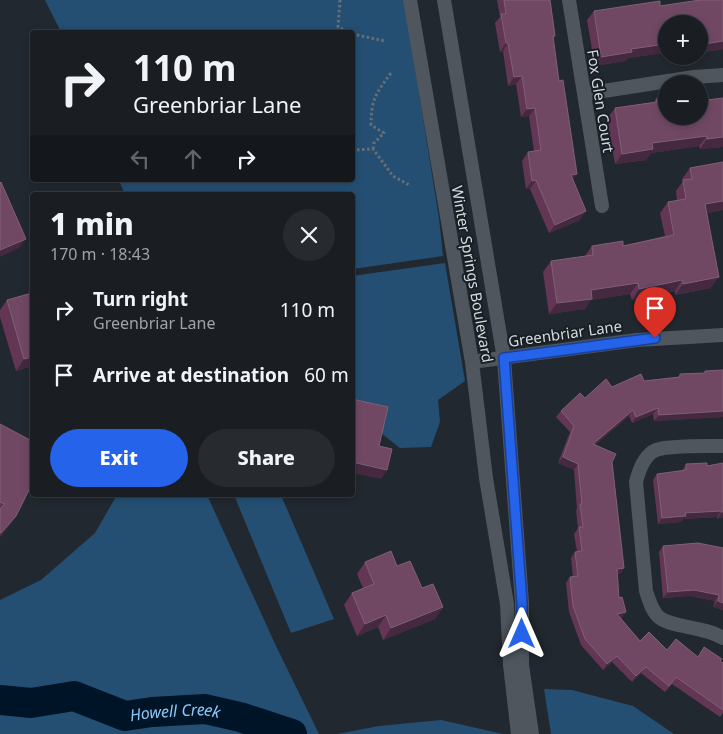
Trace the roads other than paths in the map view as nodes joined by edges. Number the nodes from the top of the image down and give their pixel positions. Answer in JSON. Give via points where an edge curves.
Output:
{"nodes":[{"id":1,"x":410,"y":0,"type":"edge"},
{"id":2,"x":444,"y":0,"type":"edge"},
{"id":3,"x":569,"y":0,"type":"edge"},
{"id":4,"x":723,"y":75,"type":"edge"},
{"id":5,"x":584,"y":94,"type":"junction"},
{"id":6,"x":602,"y":206,"type":"dead end"},
{"id":7,"x":723,"y":335,"type":"edge"},
{"id":8,"x":504,"y":358,"type":"junction"},
{"id":9,"x":472,"y":362,"type":"junction"},
{"id":10,"x":723,"y":446,"type":"edge"},
{"id":11,"x":723,"y":638,"type":"edge"},
{"id":12,"x":524,"y":727,"type":"edge"}],
"edges":[{"from":1,"to":9,"type":"street","name":"Winter Springs Boulevard"},
{"from":2,"to":8,"type":"street","name":"Winter Springs Boulevard"},
{"from":3,"to":5,"type":"street","name":"Fox Glen Court"},
{"from":4,"to":5,"type":"street"},
{"from":5,"to":6,"type":"street","name":"Fox Glen Court"},
{"from":7,"to":8,"type":"street","name":"Greenbriar Lane","via":[[637,340]]},
{"from":8,"to":9,"type":"street","name":"Greenbriar Lane"},
{"from":8,"to":12,"type":"street","name":"Winter Springs Boulevard","via":[[522,603]]},
{"from":9,"to":12,"type":"street","name":"Winter Springs Boulevard","via":[[486,478],[507,604],[510,665]]},
{"from":10,"to":11,"type":"street","via":[[656,450],[639,469],[636,482],[650,603],[659,618],[707,630]]}]}
